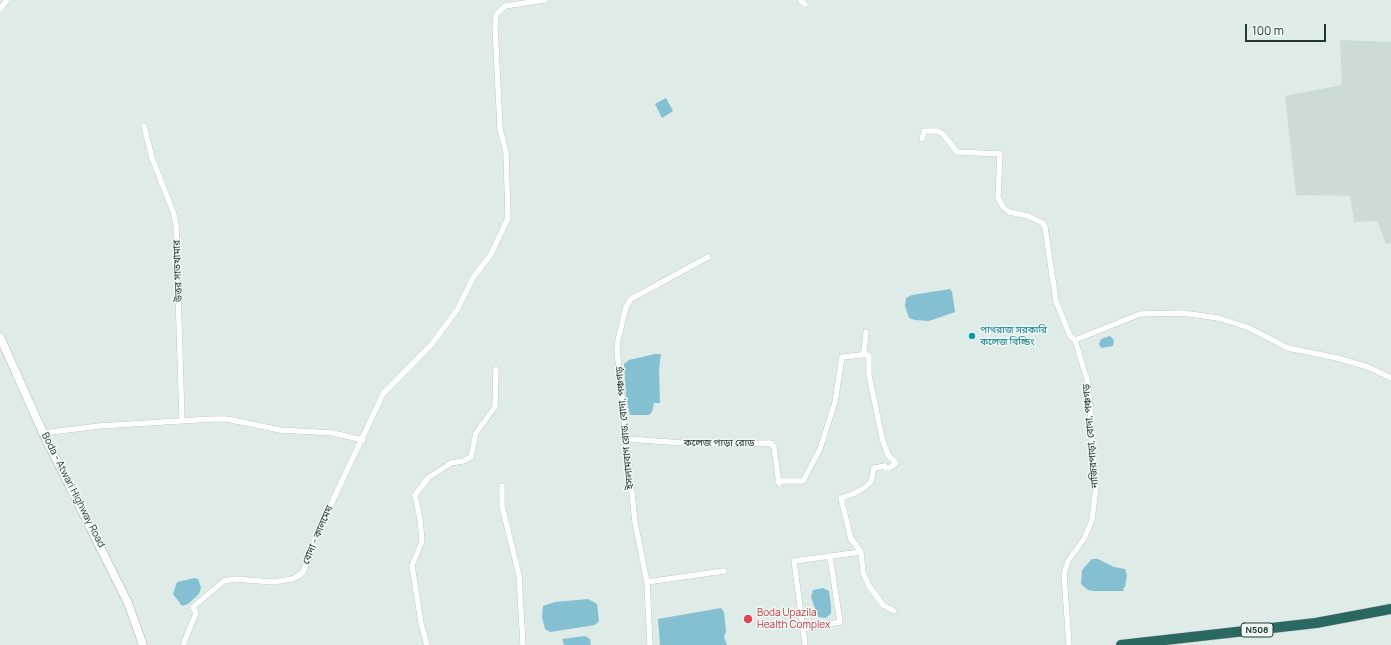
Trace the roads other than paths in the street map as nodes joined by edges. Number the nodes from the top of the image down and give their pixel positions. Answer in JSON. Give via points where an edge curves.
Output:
{"nodes":[{"id":1,"x":7,"y":0,"type":"edge"},
{"id":2,"x":545,"y":0,"type":"edge"},
{"id":3,"x":0,"y":9,"type":"edge"},
{"id":4,"x":144,"y":126,"type":"dead end"},
{"id":5,"x":922,"y":139,"type":"dead end"},
{"id":6,"x":708,"y":257,"type":"dead end"},
{"id":7,"x":866,"y":332,"type":"dead end"},
{"id":8,"x":0,"y":337,"type":"edge"},
{"id":9,"x":1075,"y":340,"type":"junction"},
{"id":10,"x":861,"y":355,"type":"junction"},
{"id":11,"x":496,"y":369,"type":"dead end"},
{"id":12,"x":1391,"y":378,"type":"edge"},
{"id":13,"x":182,"y":421,"type":"junction"},
{"id":14,"x":44,"y":433,"type":"junction"},
{"id":15,"x":627,"y":439,"type":"junction"},
{"id":16,"x":363,"y":440,"type":"junction"},
{"id":17,"x":502,"y":486,"type":"dead end"},
{"id":18,"x":861,"y":552,"type":"junction"},
{"id":19,"x":830,"y":557,"type":"dead end"},
{"id":20,"x":724,"y":571,"type":"dead end"},
{"id":21,"x":647,"y":582,"type":"junction"},
{"id":22,"x":1391,"y":610,"type":"edge"},
{"id":23,"x":894,"y":611,"type":"dead end"},
{"id":24,"x":803,"y":629,"type":"junction"},
{"id":25,"x":143,"y":645,"type":"edge"},
{"id":26,"x":183,"y":645,"type":"edge"},
{"id":27,"x":427,"y":645,"type":"edge"},
{"id":28,"x":523,"y":645,"type":"edge"},
{"id":29,"x":650,"y":645,"type":"edge"},
{"id":30,"x":805,"y":645,"type":"edge"},
{"id":31,"x":1069,"y":645,"type":"edge"},
{"id":32,"x":1121,"y":645,"type":"edge"}],
"edges":[{"from":1,"to":3,"type":"street"},
{"from":2,"to":16,"type":"street","name":"বোদা - কালমেঘ","via":[[505,6],[496,15],[500,129],[506,152],[508,218],[491,254],[473,278],[457,310],[431,345],[383,394]]},
{"from":4,"to":13,"type":"street","name":"উত্তর সাতখামার","via":[[152,158],[174,214],[176,226]]},
{"from":5,"to":9,"type":"street","name":"নাজিরপাড়া, বোদা, পঞ্চগড়","via":[[924,131],[938,131],[957,152],[1000,154],[998,197],[1009,212],[1028,216],[1045,227],[1056,301],[1070,336]]},
{"from":6,"to":15,"type":"street","name":"ইসলামবাগ রোড, বোদা, পঞ্চগড়","via":[[639,293],[626,307],[617,350]]},
{"from":7,"to":10,"type":"street","via":[[864,352]]},
{"from":8,"to":14,"type":"main road","name":"Boda - Atwari Highway Road"},
{"from":9,"to":12,"type":"street","via":[[1140,314],[1183,313],[1234,323],[1288,348],[1368,367]]},
{"from":9,"to":31,"type":"street","name":"নাজিরপাড়া, বোদা, পঞ্চগড়","via":[[1088,383],[1096,487],[1092,520],[1084,539],[1068,561],[1064,574]]},
{"from":10,"to":15,"type":"street","name":"কলেজ পাড়া রোড","via":[[842,357],[835,402],[820,450],[804,481],[778,482],[774,447],[771,443],[697,444]]},
{"from":10,"to":18,"type":"street","via":[[869,355],[869,375],[882,438],[888,456],[896,463],[889,468],[874,468],[871,482],[842,498],[851,539]]},
{"from":11,"to":27,"type":"street","via":[[495,407],[476,433],[471,457],[451,463],[428,478],[415,495],[422,542],[412,565]]},
{"from":13,"to":14,"type":"street","via":[[99,426]]},
{"from":13,"to":16,"type":"street","via":[[228,419],[280,430],[333,434]]},
{"from":14,"to":25,"type":"main road","name":"Boda - Atwari Highway Road","via":[[128,603]]},
{"from":15,"to":21,"type":"street","name":"ইসলামবাগ রোড, বোদা, পঞ্চগড়","via":[[635,522]]},
{"from":16,"to":26,"type":"street","name":"বোদা - কালমেঘ","via":[[317,534],[303,572],[292,579],[273,582],[234,579],[224,581],[193,607],[196,613]]},
{"from":17,"to":28,"type":"street","via":[[502,506],[519,575]]},
{"from":18,"to":23,"type":"street","via":[[863,572],[872,592],[883,605]]},
{"from":18,"to":24,"type":"street","via":[[794,561]]},
{"from":19,"to":24,"type":"street","via":[[840,622]]},
{"from":20,"to":21,"type":"street"},
{"from":21,"to":29,"type":"street","name":"ইসলামবাগ রোড, বোদা, পঞ্চগড়"},
{"from":22,"to":32,"type":"highway","number":"N508","via":[[1316,623]]},
{"from":24,"to":30,"type":"street"}]}
